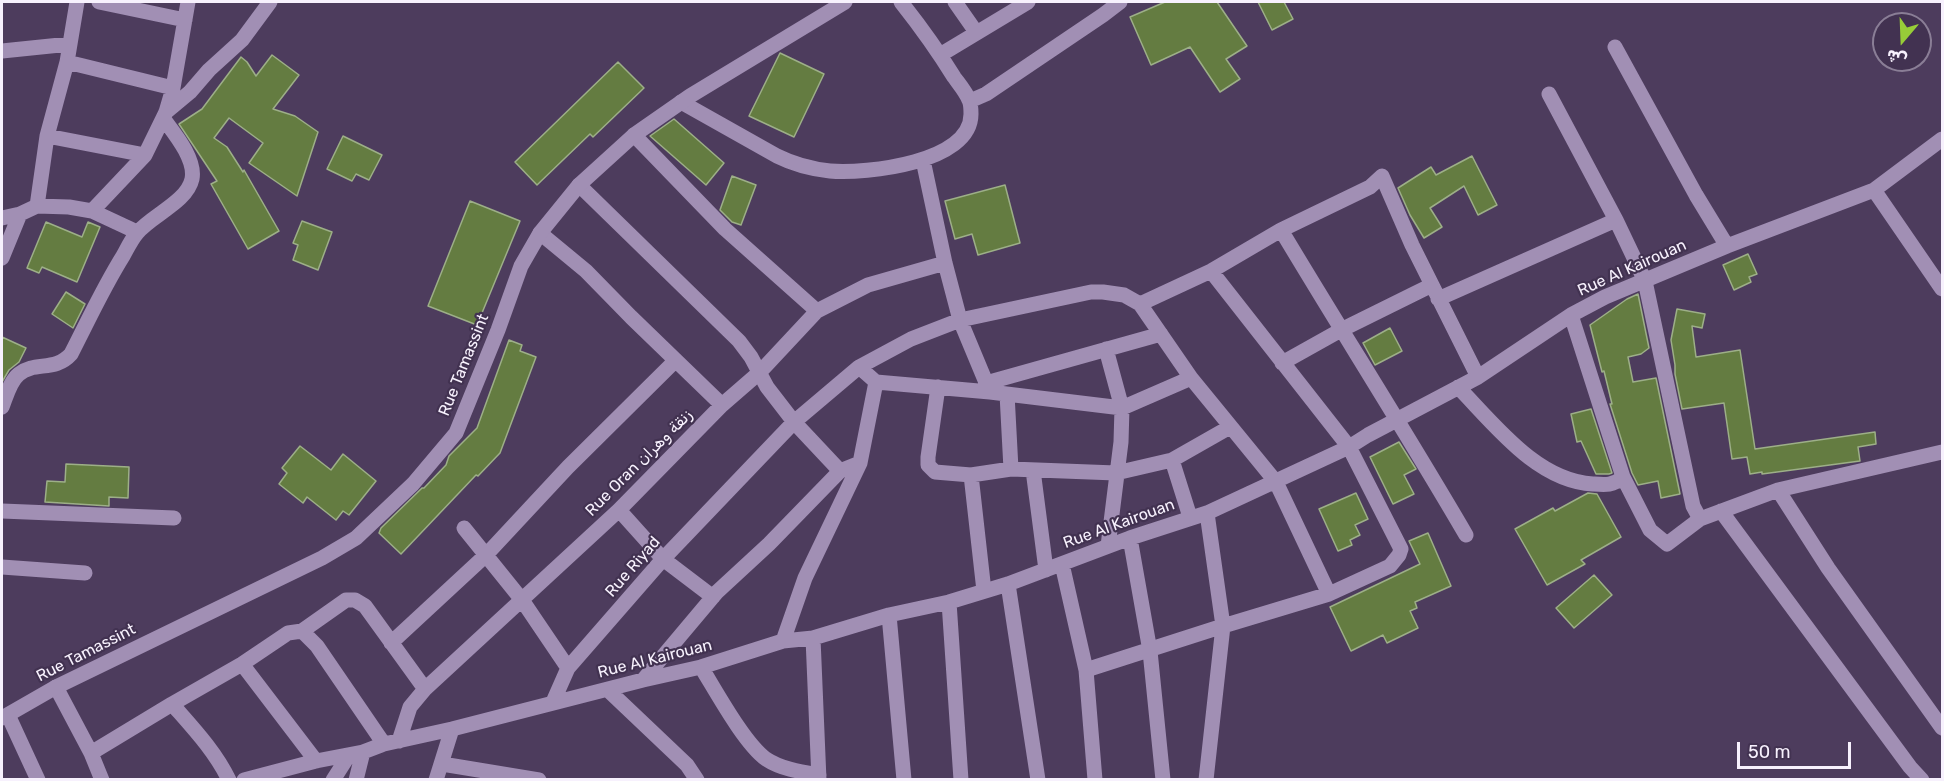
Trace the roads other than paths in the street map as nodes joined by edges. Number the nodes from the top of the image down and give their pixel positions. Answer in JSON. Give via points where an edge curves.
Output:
{"nodes":[{"id":1,"x":76,"y":2,"type":"edge"},
{"id":2,"x":99,"y":2,"type":"edge"},
{"id":3,"x":188,"y":2,"type":"edge"},
{"id":4,"x":270,"y":2,"type":"edge"},
{"id":5,"x":844,"y":2,"type":"edge"},
{"id":6,"x":901,"y":2,"type":"edge"},
{"id":7,"x":955,"y":2,"type":"edge"},
{"id":8,"x":1028,"y":2,"type":"edge"},
{"id":9,"x":1094,"y":2,"type":"edge"},
{"id":10,"x":1120,"y":2,"type":"edge"},
{"id":11,"x":1103,"y":15,"type":"junction"},
{"id":12,"x":185,"y":20,"type":"junction"},
{"id":13,"x":976,"y":32,"type":"junction"},
{"id":14,"x":70,"y":44,"type":"junction"},
{"id":15,"x":1615,"y":47,"type":"dead end"},
{"id":16,"x":2,"y":51,"type":"edge"},
{"id":17,"x":940,"y":54,"type":"junction"},
{"id":18,"x":67,"y":62,"type":"junction"},
{"id":19,"x":173,"y":88,"type":"junction"},
{"id":20,"x":1549,"y":94,"type":"dead end"},
{"id":21,"x":970,"y":101,"type":"junction"},
{"id":22,"x":681,"y":102,"type":"junction"},
{"id":23,"x":165,"y":115,"type":"junction"},
{"id":24,"x":634,"y":135,"type":"junction"},
{"id":25,"x":47,"y":136,"type":"junction"},
{"id":26,"x":1942,"y":139,"type":"edge"},
{"id":27,"x":144,"y":155,"type":"junction"},
{"id":28,"x":923,"y":160,"type":"junction"},
{"id":29,"x":579,"y":185,"type":"junction"},
{"id":30,"x":1874,"y":190,"type":"junction"},
{"id":31,"x":37,"y":206,"type":"junction"},
{"id":32,"x":92,"y":211,"type":"junction"},
{"id":33,"x":20,"y":214,"type":"junction"},
{"id":34,"x":2,"y":218,"type":"edge"},
{"id":35,"x":1616,"y":220,"type":"junction"},
{"id":36,"x":1281,"y":230,"type":"junction"},
{"id":37,"x":137,"y":232,"type":"junction"},
{"id":38,"x":540,"y":234,"type":"junction"},
{"id":39,"x":1727,"y":246,"type":"junction"},
{"id":40,"x":2,"y":258,"type":"edge"},
{"id":41,"x":945,"y":263,"type":"junction"},
{"id":42,"x":1211,"y":271,"type":"junction"},
{"id":43,"x":1645,"y":281,"type":"junction"},
{"id":44,"x":1942,"y":289,"type":"edge"},
{"id":45,"x":1435,"y":292,"type":"junction"},
{"id":46,"x":1140,"y":304,"type":"junction"},
{"id":47,"x":817,"y":312,"type":"junction"},
{"id":48,"x":1571,"y":315,"type":"junction"},
{"id":49,"x":960,"y":320,"type":"junction"},
{"id":50,"x":1341,"y":330,"type":"junction"},
{"id":51,"x":1161,"y":334,"type":"junction"},
{"id":52,"x":1106,"y":349,"type":"junction"},
{"id":53,"x":675,"y":361,"type":"junction"},
{"id":54,"x":1282,"y":363,"type":"junction"},
{"id":55,"x":859,"y":367,"type":"junction"},
{"id":56,"x":760,"y":372,"type":"junction"},
{"id":57,"x":1478,"y":377,"type":"junction"},
{"id":58,"x":1191,"y":378,"type":"junction"},
{"id":59,"x":876,"y":382,"type":"junction"},
{"id":60,"x":938,"y":387,"type":"junction"},
{"id":61,"x":988,"y":387,"type":"junction"},
{"id":62,"x":1458,"y":387,"type":"junction"},
{"id":63,"x":1007,"y":394,"type":"junction"},
{"id":64,"x":722,"y":405,"type":"junction"},
{"id":65,"x":2,"y":406,"type":"edge"},
{"id":66,"x":1122,"y":408,"type":"junction"},
{"id":67,"x":1398,"y":419,"type":"junction"},
{"id":68,"x":794,"y":422,"type":"junction"},
{"id":69,"x":1230,"y":427,"type":"junction"},
{"id":70,"x":1349,"y":447,"type":"junction"},
{"id":71,"x":1942,"y":452,"type":"edge"},
{"id":72,"x":1172,"y":460,"type":"junction"},
{"id":73,"x":860,"y":463,"type":"junction"},
{"id":74,"x":1011,"y":469,"type":"junction"},
{"id":75,"x":1033,"y":470,"type":"junction"},
{"id":76,"x":840,"y":471,"type":"junction"},
{"id":77,"x":1116,"y":473,"type":"junction"},
{"id":78,"x":971,"y":475,"type":"junction"},
{"id":79,"x":1623,"y":477,"type":"junction"},
{"id":80,"x":1276,"y":482,"type":"junction"},
{"id":81,"x":1778,"y":490,"type":"junction"},
{"id":82,"x":619,"y":510,"type":"junction"},
{"id":83,"x":2,"y":511,"type":"edge"},
{"id":84,"x":1721,"y":511,"type":"junction"},
{"id":85,"x":1206,"y":513,"type":"junction"},
{"id":86,"x":1190,"y":517,"type":"junction"},
{"id":87,"x":174,"y":518,"type":"dead end"},
{"id":88,"x":1700,"y":519,"type":"junction"},
{"id":89,"x":464,"y":528,"type":"dead end"},
{"id":90,"x":1466,"y":535,"type":"dead end"},
{"id":91,"x":1130,"y":538,"type":"junction"},
{"id":92,"x":1108,"y":546,"type":"junction"},
{"id":93,"x":486,"y":555,"type":"junction"},
{"id":94,"x":663,"y":559,"type":"junction"},
{"id":95,"x":1062,"y":564,"type":"junction"},
{"id":96,"x":2,"y":567,"type":"edge"},
{"id":97,"x":1046,"y":570,"type":"junction"},
{"id":98,"x":85,"y":573,"type":"dead end"},
{"id":99,"x":1008,"y":584,"type":"junction"},
{"id":100,"x":984,"y":591,"type":"junction"},
{"id":101,"x":1329,"y":594,"type":"junction"},
{"id":102,"x":713,"y":597,"type":"junction"},
{"id":103,"x":522,"y":600,"type":"junction"},
{"id":104,"x":949,"y":602,"type":"junction"},
{"id":105,"x":889,"y":615,"type":"junction"},
{"id":106,"x":1223,"y":626,"type":"junction"},
{"id":107,"x":302,"y":631,"type":"junction"},
{"id":108,"x":813,"y":638,"type":"junction"},
{"id":109,"x":783,"y":641,"type":"junction"},
{"id":110,"x":392,"y":643,"type":"junction"},
{"id":111,"x":1150,"y":651,"type":"junction"},
{"id":112,"x":242,"y":664,"type":"junction"},
{"id":113,"x":568,"y":668,"type":"junction"},
{"id":114,"x":701,"y":668,"type":"junction"},
{"id":115,"x":1086,"y":670,"type":"junction"},
{"id":116,"x":643,"y":680,"type":"junction"},
{"id":117,"x":56,"y":687,"type":"junction"},
{"id":118,"x":425,"y":689,"type":"junction"},
{"id":119,"x":608,"y":690,"type":"junction"},
{"id":120,"x":553,"y":702,"type":"junction"},
{"id":121,"x":172,"y":704,"type":"junction"},
{"id":122,"x":4,"y":716,"type":"edge"},
{"id":123,"x":1942,"y":728,"type":"edge"},
{"id":124,"x":452,"y":729,"type":"junction"},
{"id":125,"x":392,"y":742,"type":"junction"},
{"id":126,"x":91,"y":753,"type":"junction"},
{"id":127,"x":356,"y":753,"type":"junction"},
{"id":128,"x":316,"y":761,"type":"junction"},
{"id":129,"x":442,"y":764,"type":"junction"},
{"id":130,"x":819,"y":777,"type":"edge"},
{"id":131,"x":39,"y":780,"type":"edge"},
{"id":132,"x":102,"y":780,"type":"edge"},
{"id":133,"x":229,"y":780,"type":"edge"},
{"id":134,"x":244,"y":780,"type":"edge"},
{"id":135,"x":333,"y":780,"type":"edge"},
{"id":136,"x":356,"y":780,"type":"edge"},
{"id":137,"x":436,"y":780,"type":"edge"},
{"id":138,"x":539,"y":780,"type":"edge"},
{"id":139,"x":697,"y":780,"type":"edge"},
{"id":140,"x":904,"y":780,"type":"edge"},
{"id":141,"x":961,"y":780,"type":"edge"},
{"id":142,"x":1038,"y":780,"type":"edge"},
{"id":143,"x":1095,"y":780,"type":"edge"},
{"id":144,"x":1163,"y":780,"type":"edge"},
{"id":145,"x":1206,"y":780,"type":"edge"},
{"id":146,"x":1922,"y":780,"type":"edge"}],
"edges":[{"from":1,"to":14,"type":"street"},
{"from":2,"to":12,"type":"street"},
{"from":3,"to":12,"type":"street"},
{"from":4,"to":23,"type":"street","via":[[242,40]]},
{"from":5,"to":22,"type":"street","name":"Rue Tamassint"},
{"from":6,"to":17,"type":"street"},
{"from":7,"to":13,"type":"street"},
{"from":8,"to":13,"type":"street"},
{"from":9,"to":11,"type":"street"},
{"from":10,"to":11,"type":"street"},
{"from":11,"to":21,"type":"street"},
{"from":12,"to":19,"type":"street"},
{"from":13,"to":17,"type":"street"},
{"from":14,"to":16,"type":"street"},
{"from":14,"to":18,"type":"street"},
{"from":15,"to":39,"type":"street"},
{"from":17,"to":21,"type":"street"},
{"from":18,"to":19,"type":"street"},
{"from":18,"to":25,"type":"street"},
{"from":19,"to":23,"type":"street"},
{"from":20,"to":35,"type":"street"},
{"from":21,"to":28,"type":"street","via":[[970,126],[964,137]]},
{"from":22,"to":24,"type":"street","name":"Rue Tamassint"},
{"from":22,"to":28,"type":"street","via":[[790,163],[832,171]]},
{"from":23,"to":27,"type":"street"},
{"from":23,"to":37,"type":"street","via":[[183,145],[192,176],[176,201]]},
{"from":24,"to":29,"type":"street","name":"Rue Tamassint"},
{"from":24,"to":47,"type":"street","via":[[725,229]]},
{"from":25,"to":27,"type":"street"},
{"from":25,"to":31,"type":"street"},
{"from":26,"to":30,"type":"street","name":"Rue Al Kairouan"},
{"from":27,"to":32,"type":"street"},
{"from":28,"to":41,"type":"street"},
{"from":29,"to":38,"type":"street","name":"Rue Tamassint"},
{"from":29,"to":56,"type":"street","via":[[739,341]]},
{"from":30,"to":39,"type":"street","name":"Rue Al Kairouan"},
{"from":30,"to":44,"type":"street"},
{"from":31,"to":32,"type":"street"},
{"from":31,"to":33,"type":"street"},
{"from":32,"to":37,"type":"street"},
{"from":33,"to":34,"type":"street"},
{"from":33,"to":40,"type":"street"},
{"from":35,"to":43,"type":"street"},
{"from":35,"to":45,"type":"street"},
{"from":36,"to":42,"type":"street"},
{"from":36,"to":45,"type":"street","via":[[1370,187],[1382,176]]},
{"from":36,"to":50,"type":"street"},
{"from":37,"to":65,"type":"street","via":[[65,362],[26,369],[17,375]]},
{"from":38,"to":53,"type":"street","via":[[586,270]]},
{"from":38,"to":117,"type":"street","name":"Rue Tamassint","via":[[521,266],[456,433],[412,484],[356,538]]},
{"from":39,"to":43,"type":"street","name":"Rue Al Kairouan"},
{"from":41,"to":47,"type":"street","name":"Rue Oran زنقة وهران","via":[[868,285]]},
{"from":41,"to":49,"type":"street"},
{"from":42,"to":46,"type":"street"},
{"from":42,"to":54,"type":"street"},
{"from":43,"to":48,"type":"street","name":"Rue Al Kairouan"},
{"from":43,"to":88,"type":"street","via":[[1693,507]]},
{"from":45,"to":50,"type":"street"},
{"from":45,"to":57,"type":"street"},
{"from":46,"to":49,"type":"street","name":"Rue Riyad","via":[[1124,295],[1091,292]]},
{"from":46,"to":51,"type":"street"},
{"from":47,"to":56,"type":"street","name":"Rue Oran زنقة وهران"},
{"from":48,"to":57,"type":"street","name":"Rue Al Kairouan"},
{"from":48,"to":79,"type":"street"},
{"from":49,"to":55,"type":"street","name":"Rue Riyad","via":[[911,339]]},
{"from":49,"to":61,"type":"street"},
{"from":50,"to":54,"type":"street"},
{"from":50,"to":67,"type":"street"},
{"from":51,"to":52,"type":"street"},
{"from":51,"to":58,"type":"street"},
{"from":52,"to":61,"type":"street"},
{"from":52,"to":66,"type":"street"},
{"from":53,"to":64,"type":"street"},
{"from":53,"to":93,"type":"street"},
{"from":54,"to":70,"type":"street"},
{"from":55,"to":59,"type":"street"},
{"from":55,"to":68,"type":"street","name":"Rue Riyad"},
{"from":56,"to":64,"type":"street","name":"Rue Oran زنقة وهران"},
{"from":56,"to":68,"type":"street"},
{"from":57,"to":62,"type":"street","name":"Rue Al Kairouan"},
{"from":58,"to":66,"type":"street"},
{"from":58,"to":69,"type":"street"},
{"from":59,"to":60,"type":"street"},
{"from":59,"to":73,"type":"street"},
{"from":60,"to":61,"type":"street"},
{"from":60,"to":78,"type":"street","via":[[928,465],[935,472]]},
{"from":61,"to":63,"type":"street"},
{"from":62,"to":67,"type":"street","name":"Rue Al Kairouan"},
{"from":62,"to":79,"type":"street","via":[[1531,460],[1555,474],[1584,484],[1608,485]]},
{"from":63,"to":66,"type":"street"},
{"from":63,"to":74,"type":"street"},
{"from":64,"to":82,"type":"street","name":"Rue Oran زنقة وهران"},
{"from":66,"to":77,"type":"street"},
{"from":67,"to":70,"type":"street","name":"Rue Al Kairouan"},
{"from":67,"to":90,"type":"street"},
{"from":68,"to":76,"type":"street"},
{"from":68,"to":94,"type":"street","name":"Rue Riyad"},
{"from":69,"to":72,"type":"street"},
{"from":69,"to":80,"type":"street"},
{"from":70,"to":80,"type":"street","name":"Rue Al Kairouan"},
{"from":70,"to":101,"type":"street","via":[[1401,549],[1390,566]]},
{"from":71,"to":81,"type":"street"},
{"from":72,"to":77,"type":"street"},
{"from":72,"to":86,"type":"street"},
{"from":73,"to":76,"type":"street"},
{"from":73,"to":109,"type":"street","via":[[805,578]]},
{"from":74,"to":75,"type":"street"},
{"from":74,"to":78,"type":"street"},
{"from":75,"to":77,"type":"street"},
{"from":75,"to":97,"type":"street"},
{"from":76,"to":102,"type":"street"},
{"from":77,"to":92,"type":"street"},
{"from":78,"to":100,"type":"street"},
{"from":79,"to":88,"type":"street","via":[[1650,530],[1667,544]]},
{"from":80,"to":85,"type":"street","name":"Rue Al Kairouan"},
{"from":80,"to":101,"type":"street"},
{"from":81,"to":84,"type":"street"},
{"from":81,"to":123,"type":"street","via":[[1828,568]]},
{"from":82,"to":94,"type":"street"},
{"from":82,"to":103,"type":"street","name":"Rue Oran زنقة وهران"},
{"from":83,"to":87,"type":"street"},
{"from":84,"to":88,"type":"street"},
{"from":84,"to":146,"type":"street"},
{"from":85,"to":86,"type":"street","name":"Rue Al Kairouan"},
{"from":85,"to":106,"type":"street"},
{"from":86,"to":91,"type":"street","name":"Rue Al Kairouan"},
{"from":89,"to":93,"type":"street"},
{"from":91,"to":92,"type":"street","name":"Rue Al Kairouan"},
{"from":91,"to":111,"type":"street"},
{"from":92,"to":95,"type":"street","name":"Rue Al Kairouan"},
{"from":93,"to":103,"type":"street"},
{"from":93,"to":110,"type":"street"},
{"from":94,"to":102,"type":"street"},
{"from":94,"to":113,"type":"street","name":"Rue Riyad"},
{"from":95,"to":97,"type":"street","name":"Rue Al Kairouan"},
{"from":95,"to":115,"type":"street"},
{"from":96,"to":98,"type":"street"},
{"from":97,"to":99,"type":"street","name":"Rue Al Kairouan"},
{"from":99,"to":100,"type":"street","name":"Rue Al Kairouan"},
{"from":99,"to":142,"type":"street"},
{"from":100,"to":104,"type":"street","name":"Rue Al Kairouan"},
{"from":101,"to":106,"type":"street"},
{"from":102,"to":116,"type":"street"},
{"from":103,"to":113,"type":"street"},
{"from":103,"to":118,"type":"street","name":"Rue Oran زنقة وهران"},
{"from":104,"to":105,"type":"street","name":"Rue Al Kairouan"},
{"from":104,"to":141,"type":"street"},
{"from":105,"to":108,"type":"street","name":"Rue Al Kairouan"},
{"from":105,"to":140,"type":"street"},
{"from":106,"to":111,"type":"street"},
{"from":106,"to":145,"type":"street"},
{"from":107,"to":110,"type":"street","via":[[346,600],[355,600],[365,606]]},
{"from":107,"to":112,"type":"street","via":[[288,633]]},
{"from":107,"to":125,"type":"street"},
{"from":108,"to":109,"type":"street","name":"Rue Al Kairouan"},
{"from":108,"to":130,"type":"street"},
{"from":109,"to":114,"type":"street","name":"Rue Al Kairouan"},
{"from":110,"to":118,"type":"street"},
{"from":111,"to":115,"type":"street"},
{"from":111,"to":144,"type":"street"},
{"from":112,"to":121,"type":"street"},
{"from":112,"to":128,"type":"street"},
{"from":113,"to":120,"type":"street","name":"Rue Riyad"},
{"from":114,"to":116,"type":"street","name":"Rue Al Kairouan"},
{"from":114,"to":130,"type":"street","via":[[746,738],[765,758]]},
{"from":115,"to":143,"type":"street"},
{"from":116,"to":119,"type":"street","name":"Rue Al Kairouan"},
{"from":117,"to":122,"type":"street","name":"Rue Tamassint"},
{"from":117,"to":126,"type":"street"},
{"from":118,"to":125,"type":"street","name":"Rue Oran زنقة وهران","via":[[410,706]]},
{"from":119,"to":120,"type":"street","name":"Rue Al Kairouan"},
{"from":119,"to":139,"type":"street","via":[[687,765]]},
{"from":120,"to":124,"type":"street","name":"Rue Al Kairouan"},
{"from":121,"to":126,"type":"street"},
{"from":121,"to":133,"type":"street","via":[[221,763]]},
{"from":122,"to":131,"type":"street"},
{"from":124,"to":125,"type":"street","name":"Rue Al Kairouan"},
{"from":124,"to":129,"type":"street"},
{"from":125,"to":127,"type":"street","name":"Rue Al Kairouan"},
{"from":126,"to":132,"type":"street"},
{"from":127,"to":128,"type":"street","name":"Rue Al Kairouan"},
{"from":127,"to":135,"type":"street"},
{"from":127,"to":136,"type":"street"},
{"from":128,"to":134,"type":"street","name":"Rue Al Kairouan"},
{"from":129,"to":137,"type":"street"},
{"from":129,"to":138,"type":"street"}]}
